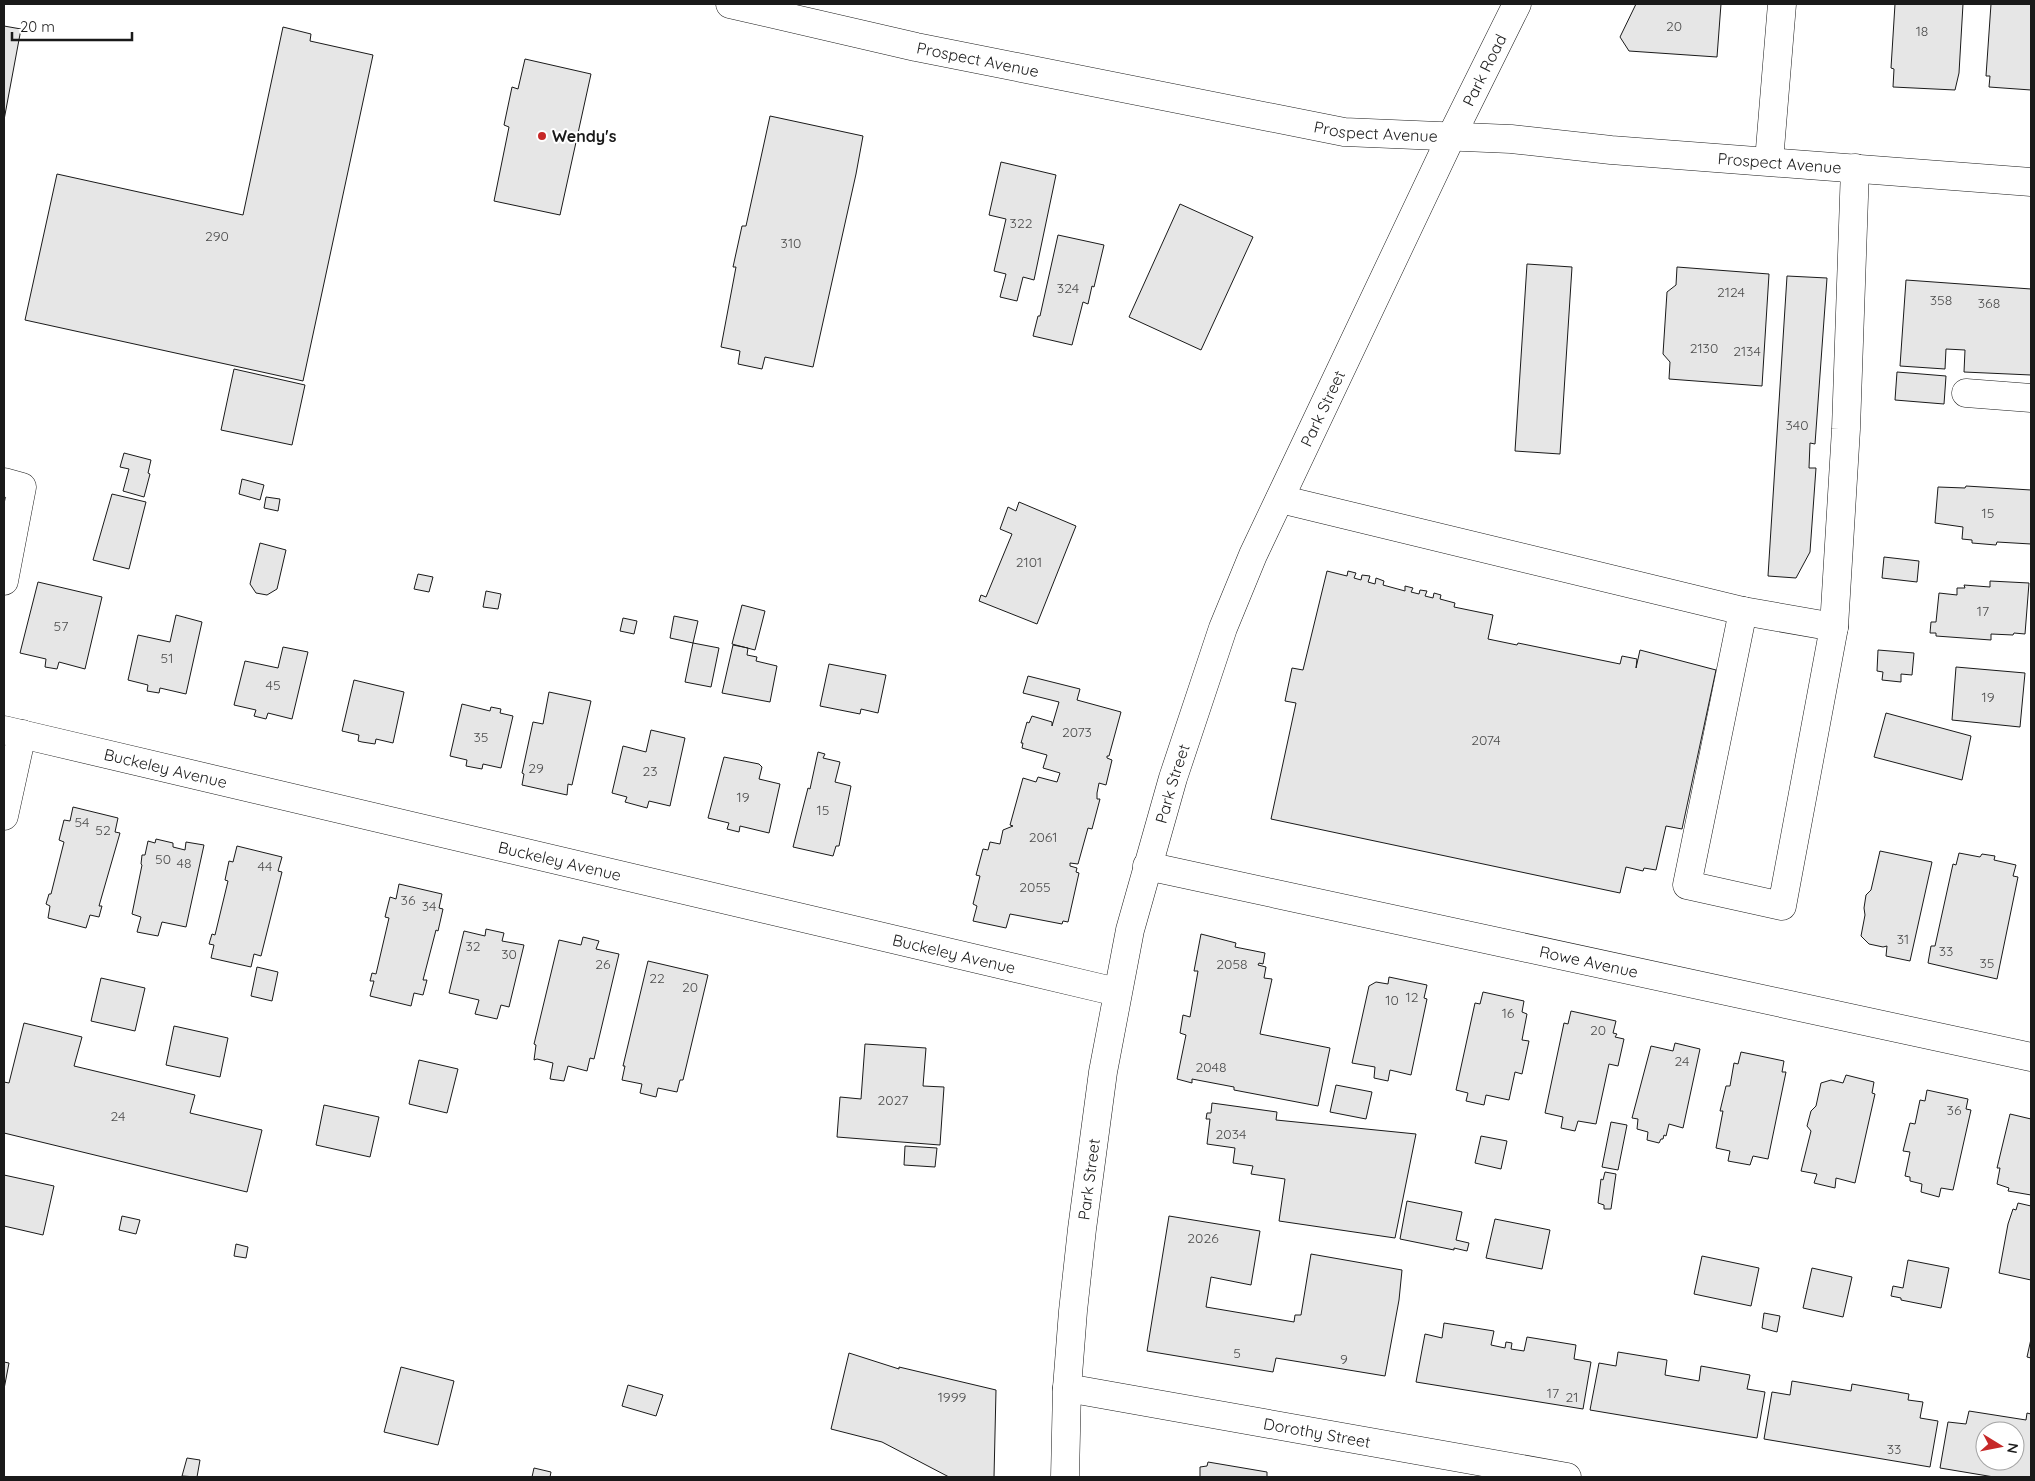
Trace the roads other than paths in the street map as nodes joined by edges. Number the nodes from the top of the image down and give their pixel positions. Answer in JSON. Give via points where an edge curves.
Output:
{"nodes":[{"id":1,"x":730,"y":4,"type":"edge"},
{"id":2,"x":1517,"y":4,"type":"edge"},
{"id":3,"x":1782,"y":4,"type":"edge"},
{"id":4,"x":1451,"y":137,"type":"junction"},
{"id":5,"x":1769,"y":161,"type":"junction"},
{"id":6,"x":1855,"y":168,"type":"junction"},
{"id":7,"x":2031,"y":182,"type":"edge"},
{"id":8,"x":1966,"y":393,"type":"dead end"},
{"id":9,"x":2031,"y":398,"type":"edge"},
{"id":10,"x":4,"y":482,"type":"edge"},
{"id":11,"x":1280,"y":499,"type":"junction"},
{"id":12,"x":4,"y":581,"type":"edge"},
{"id":13,"x":1743,"y":611,"type":"junction"},
{"id":14,"x":1834,"y":627,"type":"junction"},
{"id":15,"x":13,"y":732,"type":"edge"},
{"id":16,"x":4,"y":816,"type":"edge"},
{"id":17,"x":1147,"y":866,"type":"junction"},
{"id":18,"x":1117,"y":992,"type":"junction"},
{"id":19,"x":2031,"y":1058,"type":"edge"},
{"id":20,"x":1067,"y":1388,"type":"junction"},
{"id":21,"x":1065,"y":1477,"type":"edge"},
{"id":22,"x":1567,"y":1477,"type":"edge"}],
"edges":[{"from":1,"to":4,"type":"main road","name":"Prospect Avenue","via":[[916,48],[1344,132]]},
{"from":2,"to":4,"type":"main road","name":"Park Road"},
{"from":3,"to":5,"type":"main road"},
{"from":4,"to":5,"type":"main road","name":"Prospect Avenue","via":[[1511,139],[1610,150]]},
{"from":4,"to":11,"type":"main road","name":"Park Street"},
{"from":5,"to":6,"type":"main road","name":"Prospect Avenue"},
{"from":6,"to":7,"type":"main road","name":"Prospect Avenue"},
{"from":6,"to":14,"type":"main road","via":[[1846,429]]},
{"from":8,"to":9,"type":"main road"},
{"from":10,"to":12,"type":"main road","via":[[22,487]]},
{"from":11,"to":13,"type":"main road"},
{"from":11,"to":17,"type":"main road","name":"Park Street","via":[[1223,628]]},
{"from":13,"to":14,"type":"main road"},
{"from":13,"to":14,"type":"main road","via":[[1687,885],[1782,906]]},
{"from":15,"to":16,"type":"main road"},
{"from":15,"to":18,"type":"main road","name":"Buckeley Avenue"},
{"from":17,"to":18,"type":"main road","name":"Park Street"},
{"from":17,"to":19,"type":"main road","name":"Rowe Avenue"},
{"from":18,"to":20,"type":"main road","name":"Park Street","via":[[1083,1219]]},
{"from":20,"to":21,"type":"main road","name":"Park Street"},
{"from":20,"to":22,"type":"main road","name":"Dorothy Street"}]}
